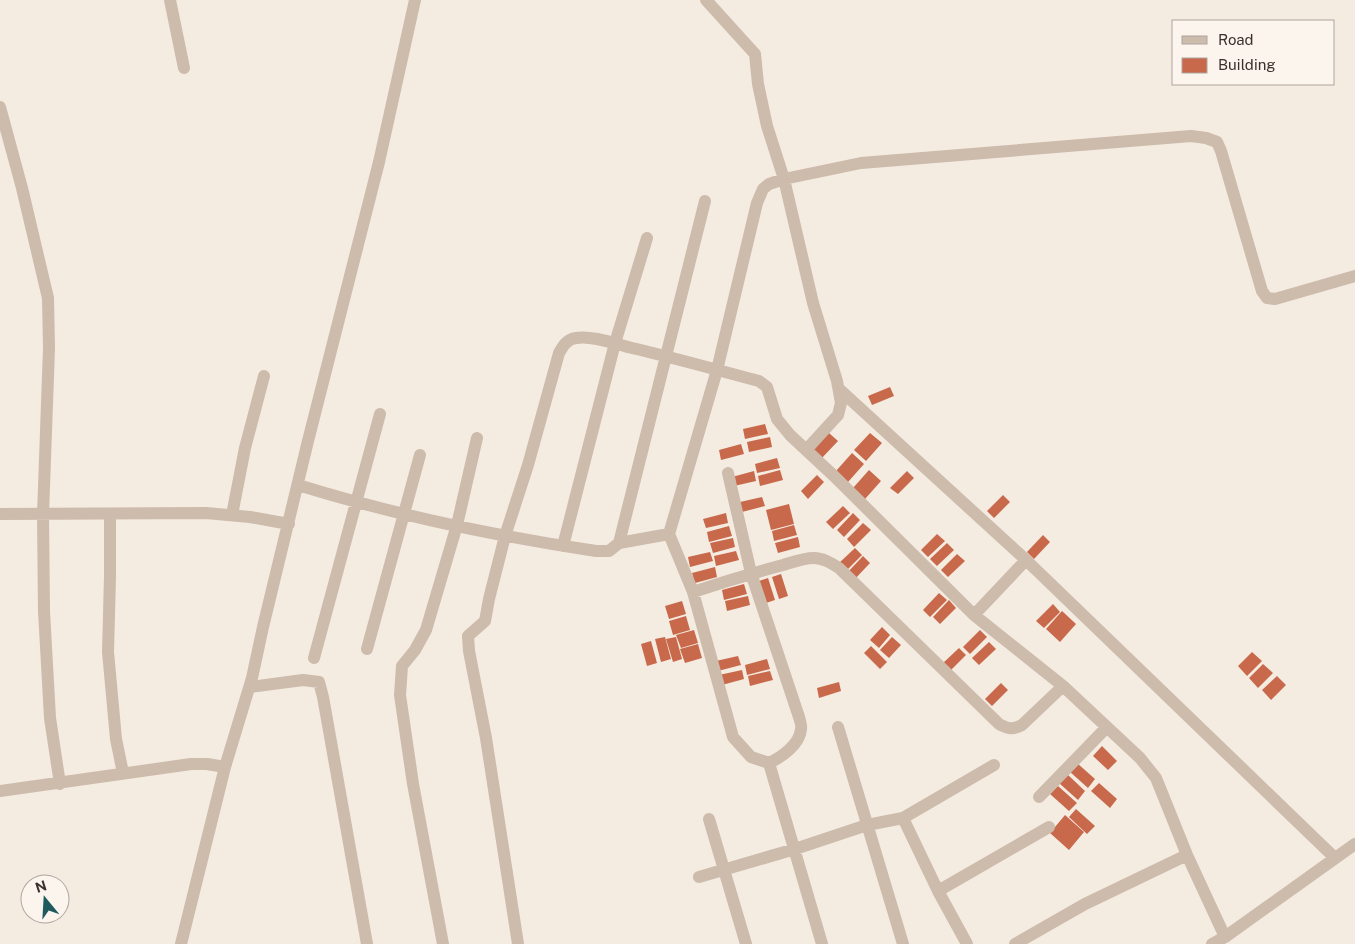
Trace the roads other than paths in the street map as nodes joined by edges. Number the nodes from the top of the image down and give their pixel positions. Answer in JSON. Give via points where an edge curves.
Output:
{"nodes":[{"id":1,"x":170,"y":0,"type":"edge"},
{"id":2,"x":415,"y":0,"type":"edge"},
{"id":3,"x":706,"y":0,"type":"edge"},
{"id":4,"x":184,"y":68,"type":"dead end"},
{"id":5,"x":0,"y":107,"type":"edge"},
{"id":6,"x":784,"y":179,"type":"junction"},
{"id":7,"x":705,"y":201,"type":"dead end"},
{"id":8,"x":646,"y":238,"type":"dead end"},
{"id":9,"x":1355,"y":276,"type":"edge"},
{"id":10,"x":614,"y":343,"type":"junction"},
{"id":11,"x":666,"y":356,"type":"junction"},
{"id":12,"x":717,"y":370,"type":"junction"},
{"id":13,"x":264,"y":376,"type":"dead end"},
{"id":14,"x":839,"y":388,"type":"junction"},
{"id":15,"x":380,"y":414,"type":"dead end"},
{"id":16,"x":477,"y":438,"type":"dead end"},
{"id":17,"x":806,"y":450,"type":"junction"},
{"id":18,"x":420,"y":455,"type":"dead end"},
{"id":19,"x":728,"y":474,"type":"dead end"},
{"id":20,"x":298,"y":485,"type":"junction"},
{"id":21,"x":356,"y":503,"type":"junction"},
{"id":22,"x":0,"y":514,"type":"edge"},
{"id":23,"x":110,"y":514,"type":"junction"},
{"id":24,"x":43,"y":515,"type":"junction"},
{"id":25,"x":232,"y":515,"type":"junction"},
{"id":26,"x":405,"y":515,"type":"junction"},
{"id":27,"x":289,"y":524,"type":"junction"},
{"id":28,"x":457,"y":525,"type":"junction"},
{"id":29,"x":669,"y":534,"type":"junction"},
{"id":30,"x":505,"y":536,"type":"junction"},
{"id":31,"x":620,"y":544,"type":"junction"},
{"id":32,"x":563,"y":546,"type":"junction"},
{"id":33,"x":1026,"y":560,"type":"junction"},
{"id":34,"x":751,"y":573,"type":"junction"},
{"id":35,"x":693,"y":592,"type":"junction"},
{"id":36,"x":974,"y":615,"type":"junction"},
{"id":37,"x":367,"y":649,"type":"dead end"},
{"id":38,"x":314,"y":658,"type":"dead end"},
{"id":39,"x":250,"y":686,"type":"junction"},
{"id":40,"x":1063,"y":686,"type":"junction"},
{"id":41,"x":838,"y":727,"type":"dead end"},
{"id":42,"x":1107,"y":727,"type":"junction"},
{"id":43,"x":769,"y":763,"type":"junction"},
{"id":44,"x":994,"y":765,"type":"dead end"},
{"id":45,"x":225,"y":766,"type":"junction"},
{"id":46,"x":123,"y":773,"type":"junction"},
{"id":47,"x":60,"y":784,"type":"junction"},
{"id":48,"x":0,"y":792,"type":"edge"},
{"id":49,"x":1039,"y":797,"type":"dead end"},
{"id":50,"x":903,"y":818,"type":"junction"},
{"id":51,"x":710,"y":819,"type":"dead end"},
{"id":52,"x":867,"y":825,"type":"junction"},
{"id":53,"x":1049,"y":827,"type":"dead end"},
{"id":54,"x":1355,"y":844,"type":"edge"},
{"id":55,"x":795,"y":849,"type":"junction"},
{"id":56,"x":1187,"y":855,"type":"junction"},
{"id":57,"x":1335,"y":858,"type":"junction"},
{"id":58,"x":724,"y":870,"type":"junction"},
{"id":59,"x":699,"y":877,"type":"dead end"},
{"id":60,"x":938,"y":890,"type":"junction"},
{"id":61,"x":1225,"y":937,"type":"junction"},
{"id":62,"x":181,"y":944,"type":"edge"},
{"id":63,"x":367,"y":944,"type":"edge"},
{"id":64,"x":443,"y":944,"type":"edge"},
{"id":65,"x":518,"y":944,"type":"edge"},
{"id":66,"x":746,"y":944,"type":"edge"},
{"id":67,"x":822,"y":944,"type":"edge"},
{"id":68,"x":903,"y":944,"type":"edge"},
{"id":69,"x":967,"y":944,"type":"edge"},
{"id":70,"x":1015,"y":944,"type":"edge"},
{"id":71,"x":1212,"y":944,"type":"edge"}],
"edges":[{"from":1,"to":4,"type":"street"},
{"from":2,"to":20,"type":"street","via":[[379,162]]},
{"from":3,"to":6,"type":"street","via":[[756,54],[766,126]]},
{"from":5,"to":24,"type":"street","via":[[48,298]]},
{"from":6,"to":9,"type":"street","via":[[861,163],[1190,136],[1206,138],[1217,142],[1221,151],[1262,291],[1267,298],[1275,299]]},
{"from":6,"to":12,"type":"street","via":[[766,186],[760,194]]},
{"from":6,"to":14,"type":"street","via":[[813,303]]},
{"from":7,"to":11,"type":"street"},
{"from":8,"to":10,"type":"street"},
{"from":10,"to":11,"type":"street"},
{"from":10,"to":30,"type":"street","via":[[577,338],[563,345]]},
{"from":10,"to":32,"type":"street"},
{"from":11,"to":12,"type":"street"},
{"from":11,"to":31,"type":"street"},
{"from":12,"to":17,"type":"street","via":[[765,384],[777,419]]},
{"from":12,"to":29,"type":"street"},
{"from":13,"to":25,"type":"street"},
{"from":14,"to":17,"type":"street","via":[[841,403],[838,415]]},
{"from":14,"to":33,"type":"street"},
{"from":15,"to":21,"type":"street"},
{"from":16,"to":28,"type":"street"},
{"from":17,"to":36,"type":"street"},
{"from":18,"to":26,"type":"street"},
{"from":19,"to":34,"type":"street"},
{"from":20,"to":21,"type":"street"},
{"from":20,"to":27,"type":"street"},
{"from":21,"to":26,"type":"street"},
{"from":21,"to":38,"type":"street"},
{"from":22,"to":24,"type":"street"},
{"from":23,"to":24,"type":"street"},
{"from":23,"to":25,"type":"street"},
{"from":23,"to":46,"type":"street","via":[[108,652],[116,739]]},
{"from":24,"to":47,"type":"street","via":[[50,718]]},
{"from":25,"to":27,"type":"street"},
{"from":26,"to":28,"type":"street"},
{"from":26,"to":37,"type":"street"},
{"from":27,"to":39,"type":"street"},
{"from":28,"to":30,"type":"street"},
{"from":28,"to":64,"type":"street","via":[[426,630],[402,666],[400,695]]},
{"from":29,"to":31,"type":"street"},
{"from":29,"to":35,"type":"street"},
{"from":30,"to":32,"type":"street"},
{"from":30,"to":65,"type":"street","via":[[485,621],[468,636]]},
{"from":31,"to":32,"type":"street","via":[[609,551]]},
{"from":33,"to":36,"type":"street"},
{"from":33,"to":57,"type":"street"},
{"from":34,"to":35,"type":"street"},
{"from":34,"to":40,"type":"street","via":[[814,558],[830,562],[999,724],[1007,728],[1022,725]]},
{"from":34,"to":43,"type":"street","via":[[802,730],[798,741]]},
{"from":35,"to":43,"type":"street","via":[[733,737],[751,757]]},
{"from":36,"to":40,"type":"street"},
{"from":39,"to":45,"type":"street"},
{"from":39,"to":63,"type":"street","via":[[303,680],[319,682]]},
{"from":40,"to":42,"type":"street"},
{"from":41,"to":52,"type":"street"},
{"from":42,"to":49,"type":"street"},
{"from":42,"to":56,"type":"street","via":[[1156,778]]},
{"from":43,"to":55,"type":"street"},
{"from":44,"to":50,"type":"street"},
{"from":45,"to":46,"type":"street","via":[[191,764]]},
{"from":45,"to":62,"type":"street"},
{"from":46,"to":47,"type":"street"},
{"from":47,"to":48,"type":"street"},
{"from":50,"to":52,"type":"street"},
{"from":50,"to":60,"type":"street"},
{"from":51,"to":58,"type":"street"},
{"from":52,"to":55,"type":"street"},
{"from":52,"to":68,"type":"street"},
{"from":53,"to":60,"type":"street"},
{"from":54,"to":57,"type":"street"},
{"from":55,"to":58,"type":"street"},
{"from":55,"to":67,"type":"street"},
{"from":56,"to":61,"type":"street"},
{"from":56,"to":70,"type":"street","via":[[1085,904]]},
{"from":57,"to":61,"type":"street"},
{"from":58,"to":59,"type":"street"},
{"from":58,"to":66,"type":"street"},
{"from":60,"to":69,"type":"street"},
{"from":61,"to":71,"type":"street"}]}
